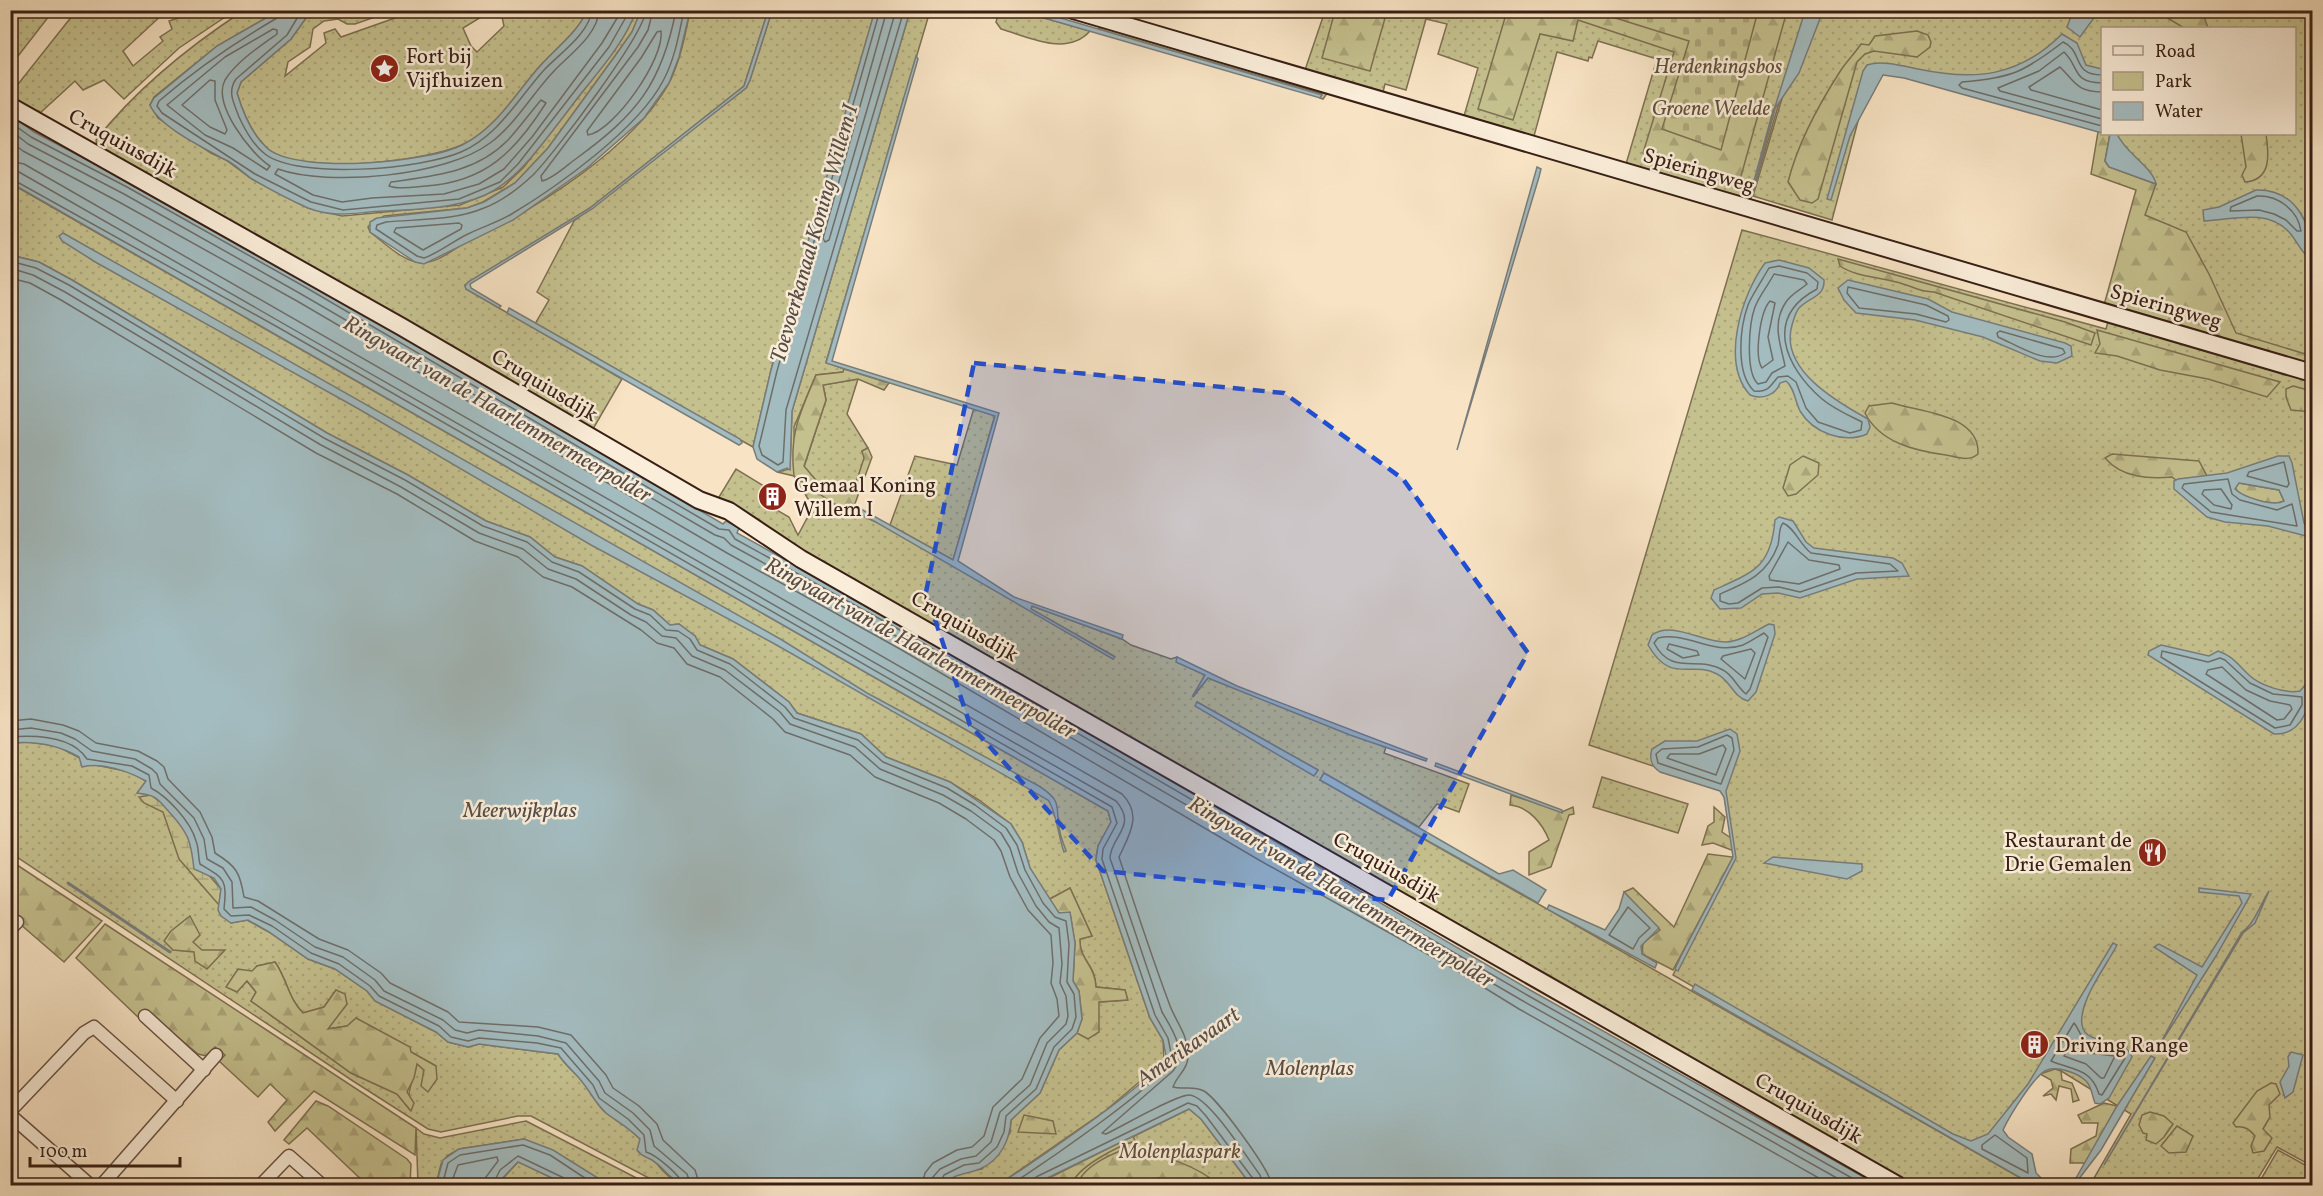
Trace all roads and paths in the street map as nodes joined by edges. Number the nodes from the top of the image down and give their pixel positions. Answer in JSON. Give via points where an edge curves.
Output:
{"nodes":[{"id":1,"x":1073,"y":10,"type":"edge"},
{"id":2,"x":10,"y":106,"type":"edge"},
{"id":3,"x":2313,"y":373,"type":"edge"},
{"id":4,"x":145,"y":1016,"type":"dead end"},
{"id":5,"x":216,"y":1055,"type":"dead end"},
{"id":6,"x":204,"y":1070,"type":"junction"},
{"id":7,"x":177,"y":1101,"type":"junction"},
{"id":8,"x":10,"y":1113,"type":"edge"},
{"id":9,"x":91,"y":1185,"type":"edge"},
{"id":10,"x":101,"y":1185,"type":"edge"},
{"id":11,"x":260,"y":1185,"type":"edge"},
{"id":12,"x":323,"y":1185,"type":"edge"},
{"id":13,"x":1899,"y":1185,"type":"edge"}],
"edges":[{"from":1,"to":3,"type":"street","name":"Spieringweg"},
{"from":2,"to":13,"type":"street","name":"Cruquiusdijk","via":[[699,500],[736,515],[801,559]]},
{"from":4,"to":6,"type":"street"},
{"from":5,"to":6,"type":"street"},
{"from":6,"to":7,"type":"street"},
{"from":7,"to":8,"type":"street","via":[[93,1027]]},
{"from":7,"to":10,"type":"street"},
{"from":8,"to":9,"type":"street"},
{"from":11,"to":12,"type":"street","via":[[289,1156]]}]}
